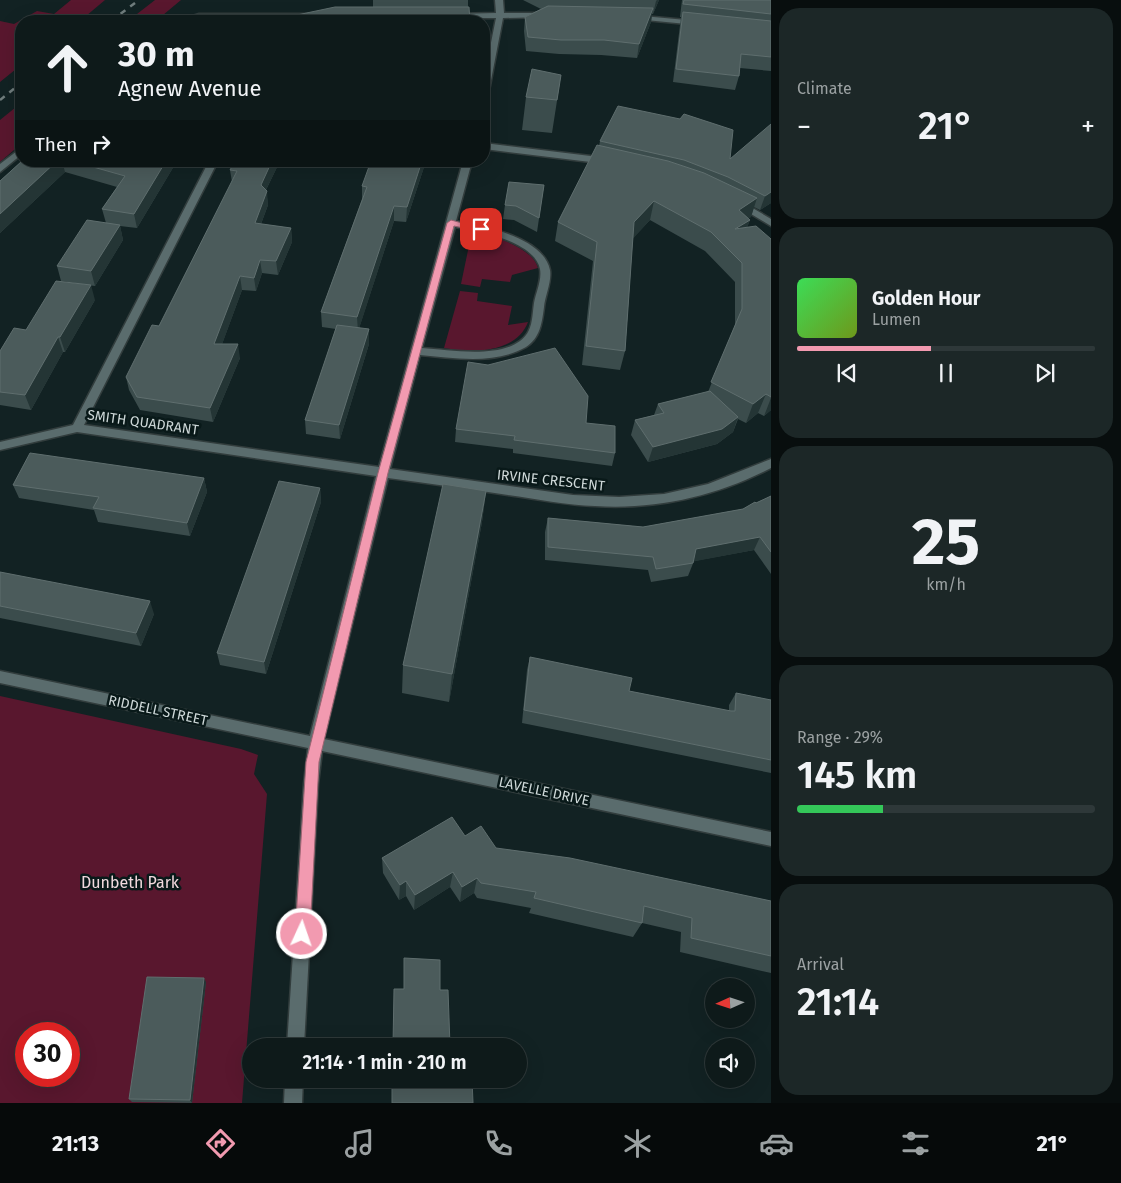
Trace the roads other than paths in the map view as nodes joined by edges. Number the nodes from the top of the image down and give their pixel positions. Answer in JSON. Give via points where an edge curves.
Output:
{"nodes":[{"id":1,"x":499,"y":0,"type":"edge"},
{"id":2,"x":559,"y":15,"type":"edge"},
{"id":3,"x":490,"y":16,"type":"edge"},
{"id":4,"x":500,"y":16,"type":"junction"},
{"id":5,"x":623,"y":16,"type":"edge"},
{"id":6,"x":709,"y":25,"type":"edge"},
{"id":7,"x":490,"y":66,"type":"edge"},
{"id":8,"x":490,"y":147,"type":"edge"},
{"id":9,"x":15,"y":156,"type":"edge"},
{"id":10,"x":620,"y":163,"type":"edge"},
{"id":11,"x":211,"y":167,"type":"edge"},
{"id":12,"x":466,"y":167,"type":"edge"},
{"id":13,"x":0,"y":169,"type":"edge"},
{"id":14,"x":728,"y":198,"type":"edge"},
{"id":15,"x":451,"y":223,"type":"junction"},
{"id":16,"x":771,"y":223,"type":"edge"},
{"id":17,"x":416,"y":351,"type":"junction"},
{"id":18,"x":77,"y":428,"type":"junction"},
{"id":19,"x":0,"y":446,"type":"edge"},
{"id":20,"x":771,"y":463,"type":"edge"},
{"id":21,"x":383,"y":473,"type":"junction"},
{"id":22,"x":0,"y":677,"type":"edge"},
{"id":23,"x":316,"y":742,"type":"junction"},
{"id":24,"x":771,"y":839,"type":"edge"},
{"id":25,"x":296,"y":1038,"type":"edge"},
{"id":26,"x":294,"y":1088,"type":"edge"},
{"id":27,"x":293,"y":1103,"type":"edge"}],
"edges":[{"from":1,"to":4,"type":"street"},
{"from":2,"to":4,"type":"street"},
{"from":3,"to":4,"type":"street"},
{"from":4,"to":7,"type":"street"},
{"from":5,"to":6,"type":"street"},
{"from":8,"to":10,"type":"street"},
{"from":9,"to":13,"type":"street"},
{"from":11,"to":18,"type":"street","name":"SMITH QUADRANT"},
{"from":12,"to":15,"type":"street"},
{"from":14,"to":16,"type":"street"},
{"from":15,"to":17,"type":"street"},
{"from":15,"to":17,"type":"street","via":[[496,232],[540,257],[545,270],[534,333],[526,341],[486,355]]},
{"from":17,"to":21,"type":"street"},
{"from":18,"to":19,"type":"street"},
{"from":18,"to":21,"type":"street","name":"SMITH QUADRANT"},
{"from":20,"to":21,"type":"street","name":"IRVINE CRESCENT","via":[[716,487],[685,494],[598,502]]},
{"from":21,"to":23,"type":"street"},
{"from":22,"to":23,"type":"street","name":"RIDDELL STREET"},
{"from":23,"to":24,"type":"street","name":"LAVELLE DRIVE"},
{"from":23,"to":25,"type":"street"},
{"from":26,"to":27,"type":"street"}]}
